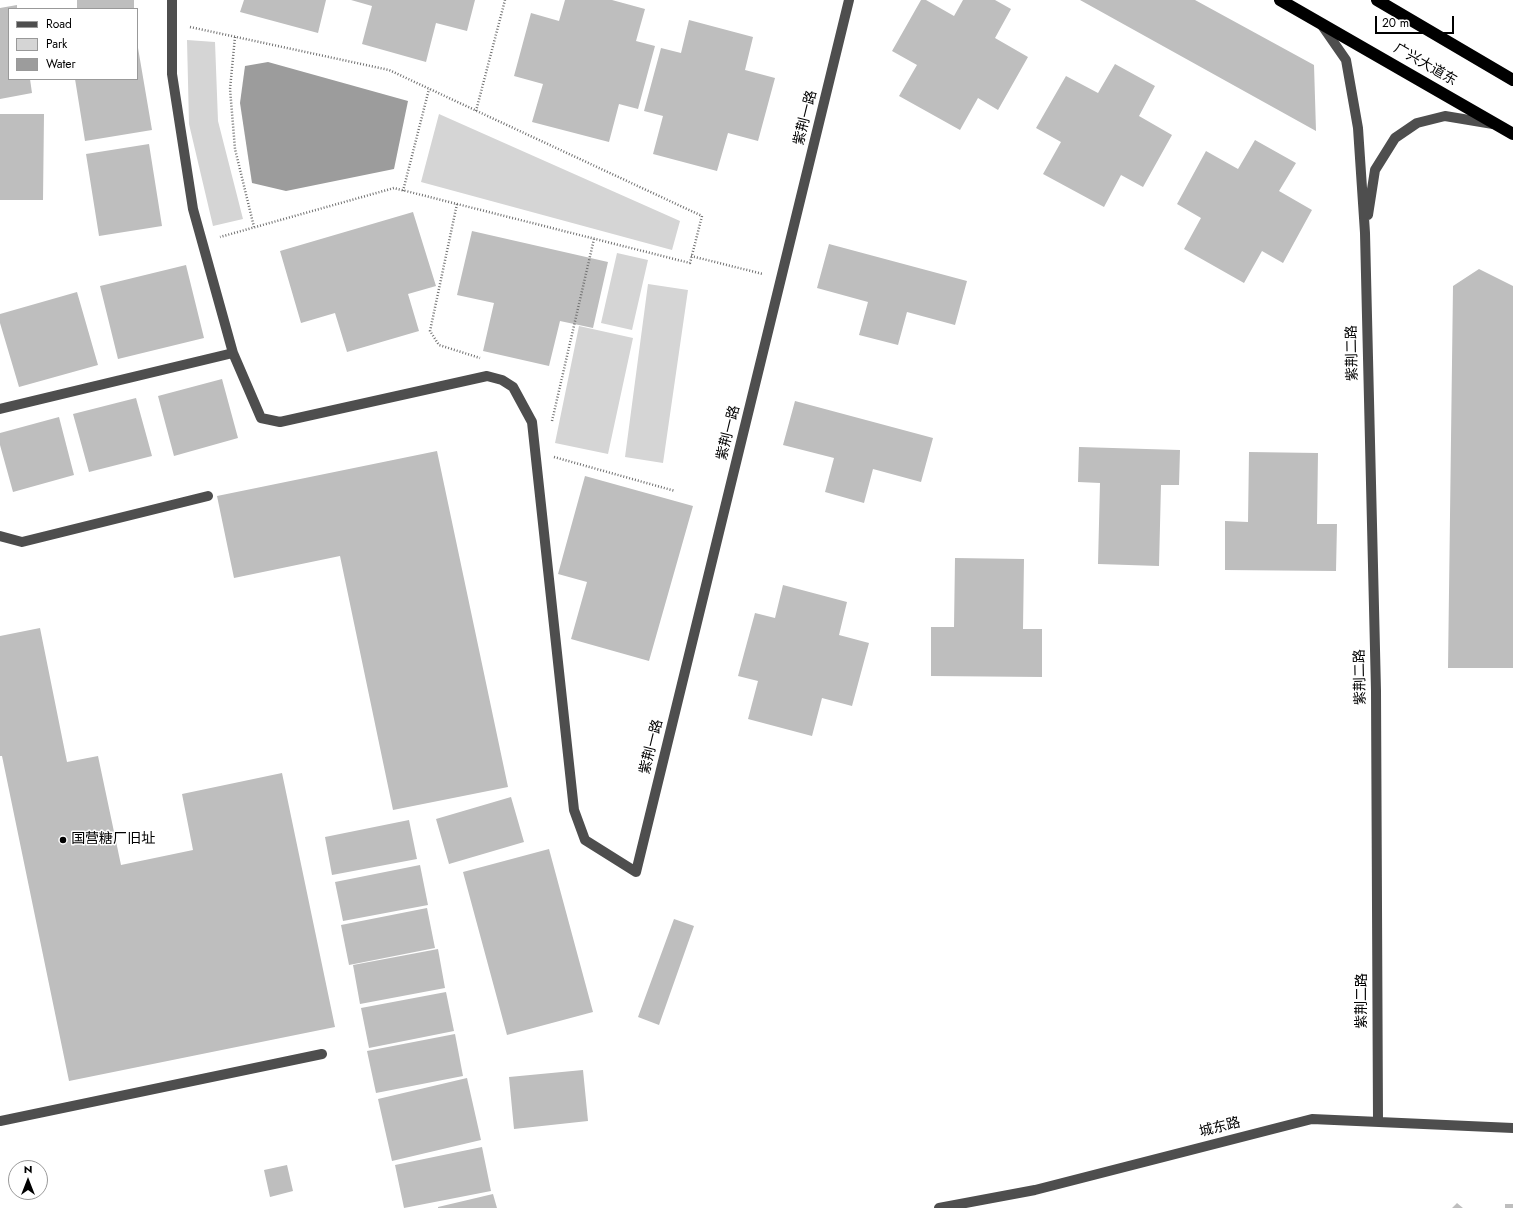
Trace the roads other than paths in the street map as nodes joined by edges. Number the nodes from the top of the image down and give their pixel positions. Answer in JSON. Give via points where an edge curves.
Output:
{"nodes":[{"id":1,"x":172,"y":0,"type":"edge"},
{"id":2,"x":849,"y":0,"type":"edge"},
{"id":3,"x":1280,"y":0,"type":"edge"},
{"id":4,"x":1382,"y":1,"type":"edge"},
{"id":5,"x":1319,"y":22,"type":"junction"},
{"id":6,"x":1513,"y":80,"type":"edge"},
{"id":7,"x":1497,"y":124,"type":"junction"},
{"id":8,"x":1513,"y":134,"type":"edge"},
{"id":9,"x":1365,"y":233,"type":"junction"},
{"id":10,"x":233,"y":353,"type":"junction"},
{"id":11,"x":0,"y":409,"type":"edge"},
{"id":12,"x":208,"y":496,"type":"dead end"},
{"id":13,"x":0,"y":536,"type":"edge"},
{"id":14,"x":322,"y":1054,"type":"dead end"},
{"id":15,"x":0,"y":1121,"type":"edge"},
{"id":16,"x":1378,"y":1121,"type":"junction"},
{"id":17,"x":1513,"y":1128,"type":"edge"},
{"id":18,"x":939,"y":1208,"type":"edge"}],
"edges":[{"from":1,"to":10,"type":"street","via":[[172,74],[193,208]]},
{"from":2,"to":10,"type":"street","name":"紫荆一路","via":[[636,872],[585,840],[574,810],[532,422],[513,387],[502,380],[487,376],[280,422],[261,418]]},
{"from":3,"to":5,"type":"highway","name":"广兴大道东"},
{"from":4,"to":6,"type":"highway"},
{"from":5,"to":7,"type":"highway","name":"广兴大道东"},
{"from":5,"to":9,"type":"street","name":"紫荆二路","via":[[1346,60],[1358,128]]},
{"from":7,"to":8,"type":"highway","name":"广兴大道东"},
{"from":7,"to":9,"type":"street","name":"紫荆二路","via":[[1445,116],[1417,123],[1395,138],[1375,170]]},
{"from":9,"to":16,"type":"street","name":"紫荆二路","via":[[1376,691]]},
{"from":10,"to":11,"type":"street"},
{"from":12,"to":13,"type":"street","via":[[22,542]]},
{"from":14,"to":15,"type":"street"},
{"from":16,"to":17,"type":"street","name":"城东路"},
{"from":16,"to":18,"type":"street","name":"城东路","via":[[1312,1119],[1034,1190]]}]}
